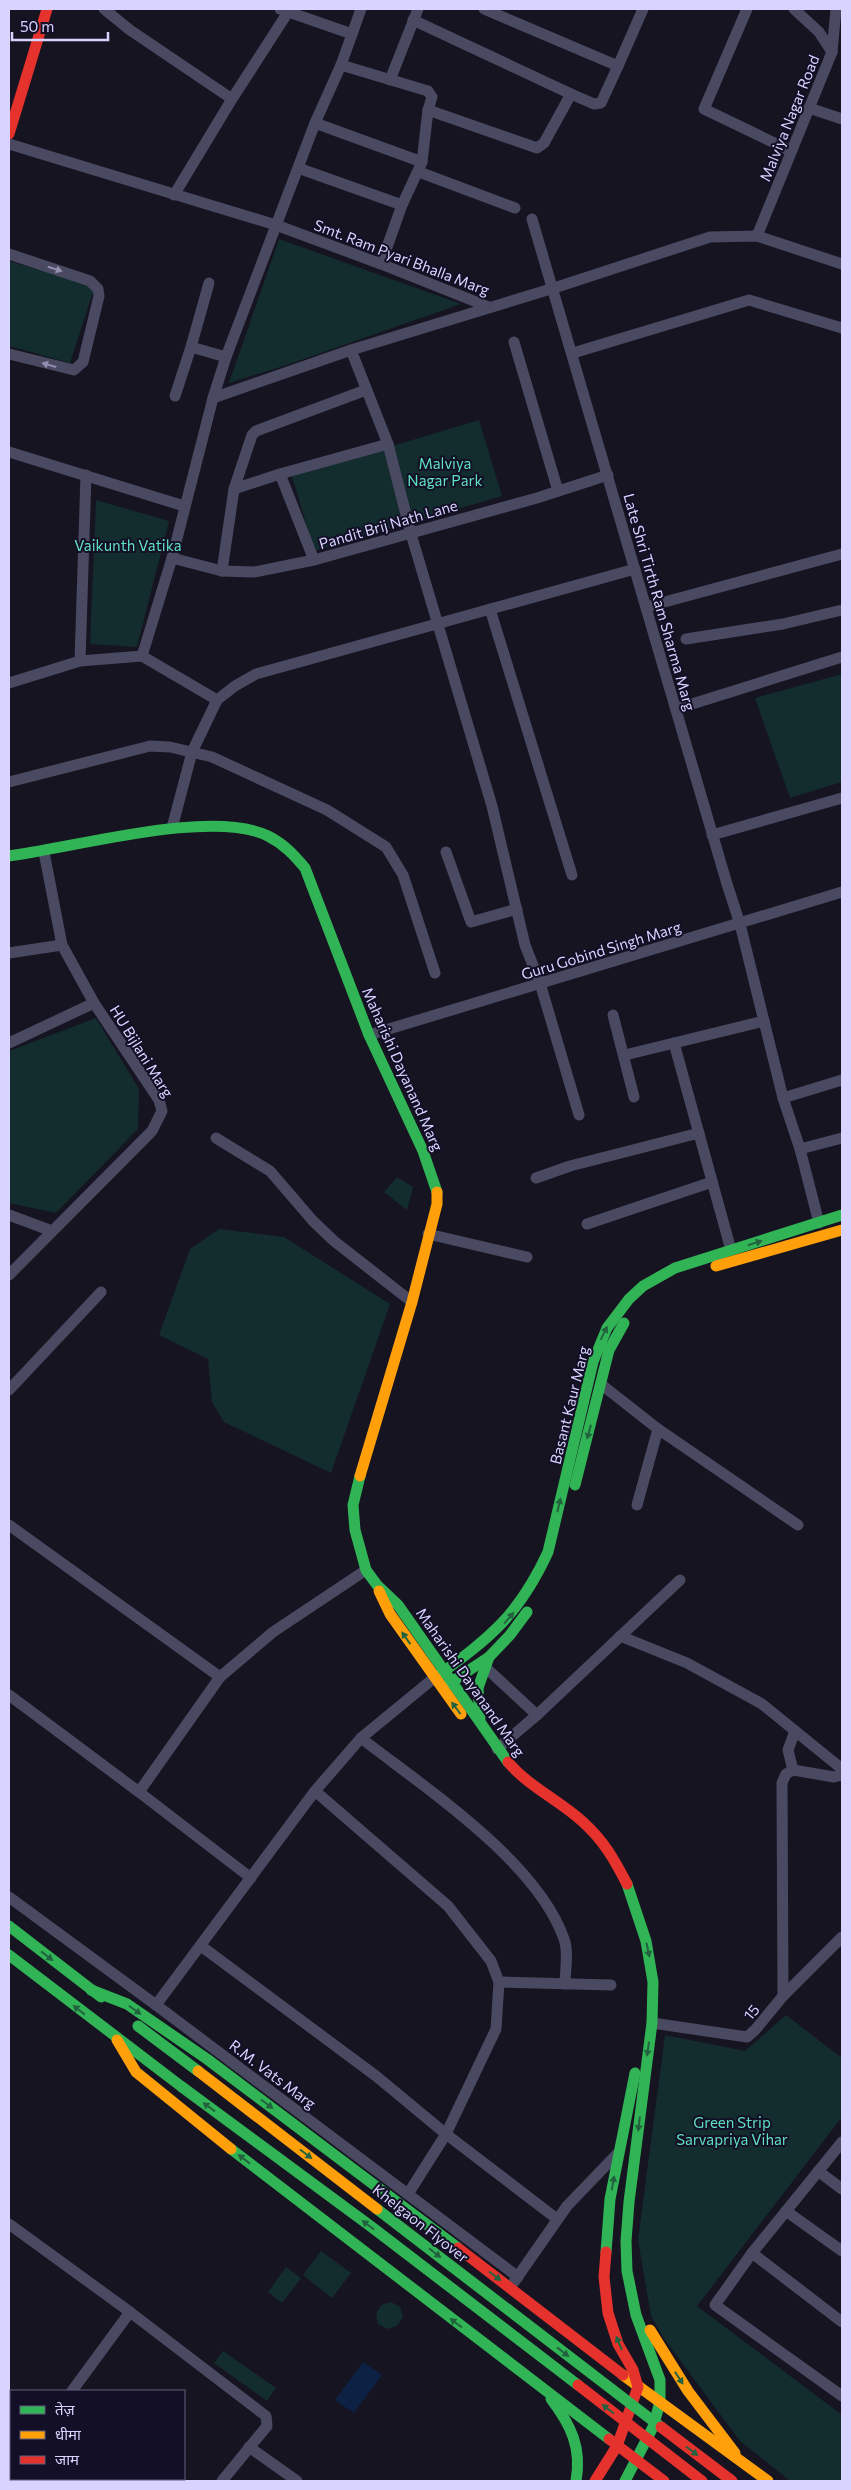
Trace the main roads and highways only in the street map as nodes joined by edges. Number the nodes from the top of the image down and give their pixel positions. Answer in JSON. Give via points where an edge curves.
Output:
{"nodes":[{"id":1,"x":47,"y":9,"type":"edge"},
{"id":2,"x":9,"y":134,"type":"edge"},
{"id":3,"x":9,"y":856,"type":"edge"},
{"id":4,"x":842,"y":1216,"type":"edge"},
{"id":5,"x":842,"y":1230,"type":"edge"},
{"id":6,"x":378,"y":1586,"type":"junction"},
{"id":7,"x":430,"y":1649,"type":"junction"},
{"id":8,"x":473,"y":1650,"type":"junction"},
{"id":9,"x":487,"y":1662,"type":"junction"},
{"id":10,"x":444,"y":1670,"type":"junction"},
{"id":11,"x":434,"y":1678,"type":"junction"},
{"id":12,"x":447,"y":1685,"type":"junction"},
{"id":13,"x":483,"y":1729,"type":"junction"},
{"id":14,"x":9,"y":1926,"type":"edge"},
{"id":15,"x":9,"y":1955,"type":"edge"},
{"id":16,"x":91,"y":1990,"type":"junction"},
{"id":17,"x":647,"y":2023,"type":"junction"},
{"id":18,"x":117,"y":2040,"type":"junction"},
{"id":19,"x":640,"y":2074,"type":"junction"},
{"id":20,"x":631,"y":2289,"type":"junction"},
{"id":21,"x":515,"y":2291,"type":"junction"},
{"id":22,"x":483,"y":2343,"type":"junction"},
{"id":23,"x":538,"y":2383,"type":"junction"},
{"id":24,"x":638,"y":2388,"type":"junction"},
{"id":25,"x":660,"y":2402,"type":"junction"},
{"id":26,"x":617,"y":2446,"type":"junction"},
{"id":27,"x":635,"y":2460,"type":"junction"},
{"id":28,"x":742,"y":2462,"type":"junction"},
{"id":29,"x":576,"y":2481,"type":"edge"},
{"id":30,"x":595,"y":2481,"type":"edge"},
{"id":31,"x":625,"y":2481,"type":"edge"},
{"id":32,"x":664,"y":2481,"type":"edge"},
{"id":33,"x":702,"y":2481,"type":"edge"},
{"id":34,"x":732,"y":2481,"type":"edge"},
{"id":35,"x":768,"y":2481,"type":"edge"}],
"edges":[{"from":1,"to":2,"type":"main road"},
{"from":3,"to":6,"type":"main road","name":"Maharishi Dayanand Marg","via":[[172,828],[211,826],[268,836],[291,849],[306,868],[369,1035],[434,1179],[437,1204],[412,1302],[354,1495],[355,1530],[366,1570]]},
{"from":8,"to":4,"type":"main road","name":"Basant Kaur Marg","one_way":true,"via":[[511,1617],[538,1575],[548,1552],[593,1362],[607,1328],[629,1298],[658,1276],[675,1268]]},
{"from":5,"to":9,"type":"main road","name":"Basant Kaur Marg","one_way":true,"via":[[681,1276],[637,1305],[616,1334],[609,1350],[556,1556],[528,1611]]},
{"from":6,"to":7,"type":"main road","name":"Maharishi Dayanand Marg","via":[[398,1605]]},
{"from":11,"to":6,"type":"main road","name":"Maharishi Dayanand Marg","one_way":true,"via":[[390,1614]]},
{"from":7,"to":8,"type":"main road","via":[[446,1652]]},
{"from":7,"to":10,"type":"main road","name":"Maharishi Dayanand Marg"},
{"from":8,"to":10,"type":"main road","name":"Basant Kaur Marg"},
{"from":9,"to":12,"type":"main road","name":"Basant Kaur Marg"},
{"from":9,"to":13,"type":"main road","via":[[478,1683],[477,1702]]},
{"from":10,"to":11,"type":"main road","name":"Basant Kaur Marg"},
{"from":10,"to":12,"type":"main road","name":"Maharishi Dayanand Marg"},
{"from":11,"to":12,"type":"main road","name":"Maharishi Dayanand Marg"},
{"from":12,"to":13,"type":"main road","name":"Maharishi Dayanand Marg"},
{"from":17,"to":12,"type":"main road","name":"Maharishi Dayanand Marg","one_way":true,"via":[[637,1943],[607,1862],[579,1829],[537,1801],[505,1772]]},
{"from":13,"to":17,"type":"main road","name":"Maharishi Dayanand Marg","one_way":true,"via":[[531,1785],[592,1830],[616,1860],[634,1901],[646,1941],[653,1982]]},
{"from":14,"to":16,"type":"main road","name":"Khelgaon Flyover","one_way":true},
{"from":18,"to":15,"type":"main road","one_way":true},
{"from":16,"to":21,"type":"main road","one_way":true,"via":[[128,2004],[207,2059]]},
{"from":16,"to":34,"type":"main road","name":"Khelgaon Flyover","one_way":true,"bridge":true},
{"from":17,"to":19,"type":"main road"},
{"from":22,"to":18,"type":"main road","one_way":true,"via":[[193,2120],[136,2072]]},
{"from":33,"to":18,"type":"main road","one_way":true,"bridge":true,"via":[[365,2222]]},
{"from":19,"to":20,"type":"main road","one_way":true,"via":[[626,2241]]},
{"from":24,"to":19,"type":"main road","one_way":true,"via":[[608,2314],[604,2277],[610,2199],[618,2153]]},
{"from":20,"to":25,"type":"main road","via":[[636,2315],[660,2380]]},
{"from":20,"to":28,"type":"main road","one_way":true,"via":[[657,2343],[690,2395]]},
{"from":21,"to":22,"type":"main road","via":[[527,2303],[531,2314],[531,2326],[526,2337],[505,2349]]},
{"from":21,"to":24,"type":"main road"},
{"from":22,"to":23,"type":"main road"},
{"from":23,"to":26,"type":"main road"},
{"from":23,"to":29,"type":"main road","via":[[575,2434],[579,2456]]},
{"from":24,"to":25,"type":"main road"},
{"from":24,"to":26,"type":"main road"},
{"from":25,"to":27,"type":"main road","via":[[653,2428]]},
{"from":25,"to":28,"type":"main road"},
{"from":26,"to":27,"type":"main road"},
{"from":26,"to":30,"type":"main road"},
{"from":27,"to":31,"type":"main road"},
{"from":27,"to":32,"type":"main road"},
{"from":28,"to":35,"type":"main road"}]}
